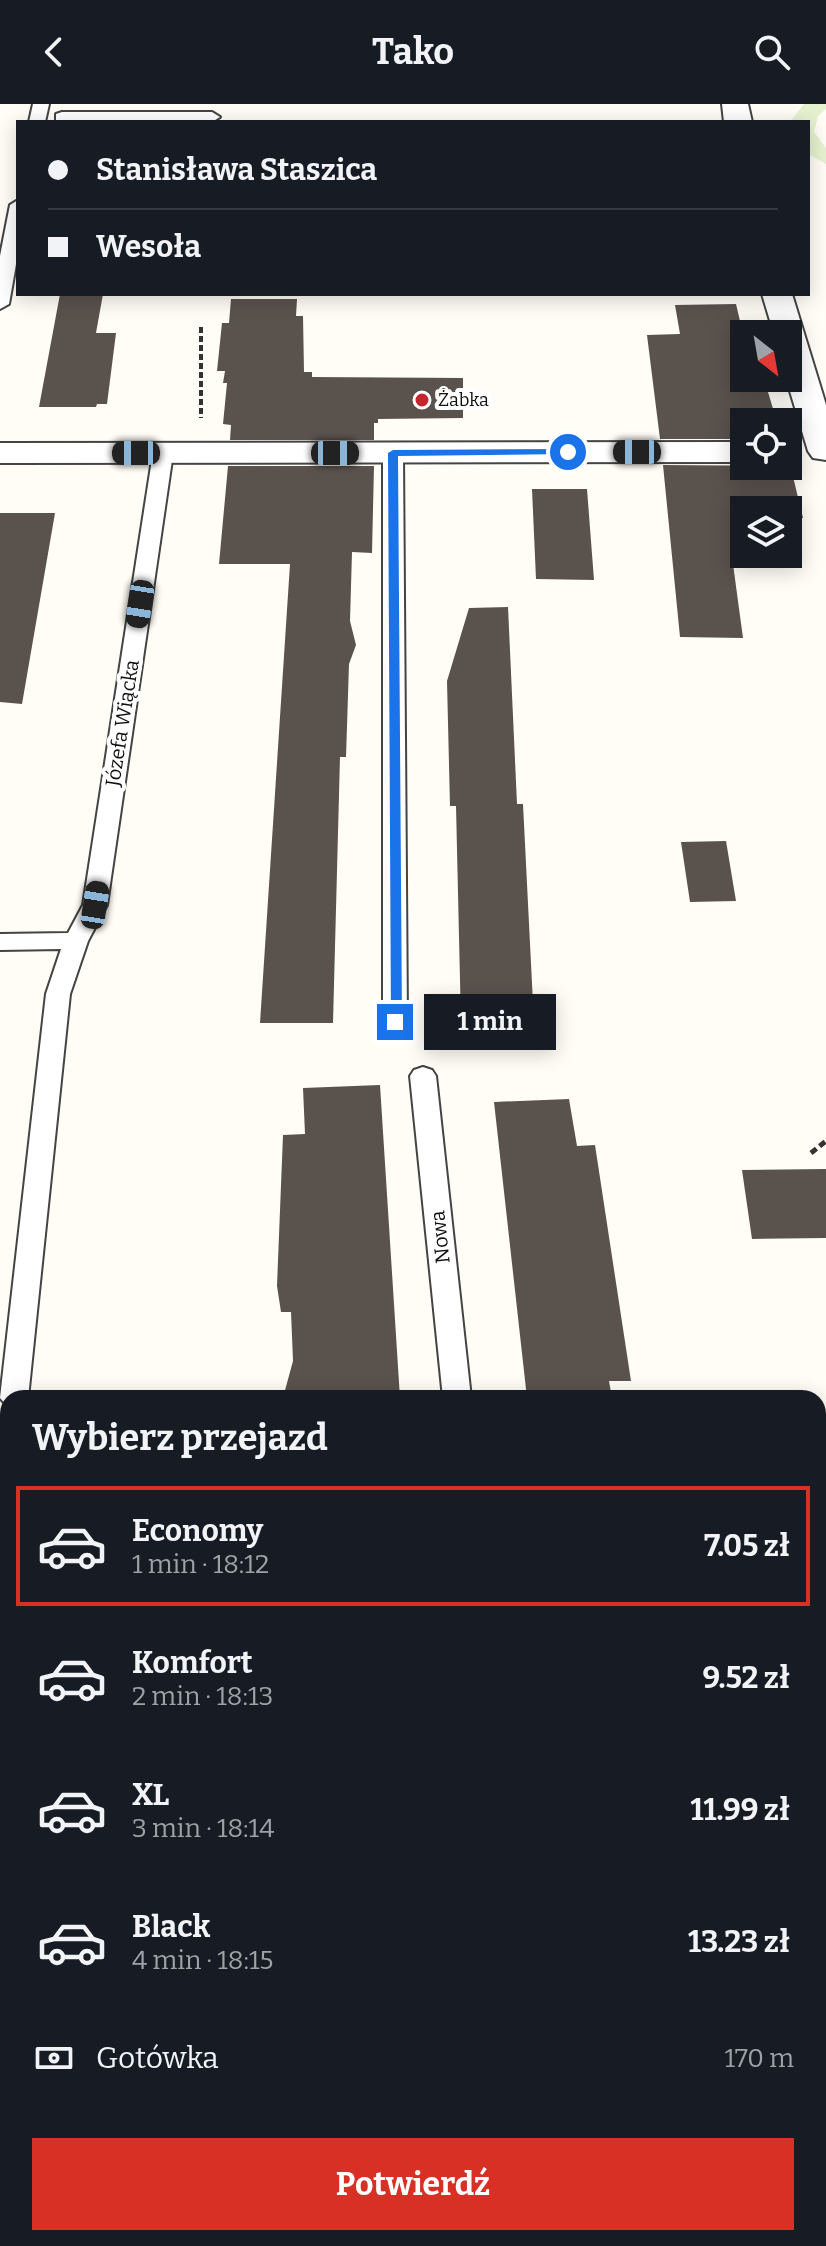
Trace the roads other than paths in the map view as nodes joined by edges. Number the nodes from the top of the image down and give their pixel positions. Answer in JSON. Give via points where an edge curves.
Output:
{"nodes":[{"id":1,"x":62,"y":117,"type":"dead end"},
{"id":2,"x":212,"y":117,"type":"dead end"},
{"id":3,"x":16,"y":216,"type":"edge"},
{"id":4,"x":778,"y":296,"type":"edge"},
{"id":5,"x":0,"y":304,"type":"edge"},
{"id":6,"x":802,"y":451,"type":"edge"},
{"id":7,"x":825,"y":451,"type":"edge"},
{"id":8,"x":730,"y":452,"type":"edge"},
{"id":9,"x":0,"y":453,"type":"edge"},
{"id":10,"x":163,"y":453,"type":"junction"},
{"id":11,"x":393,"y":453,"type":"junction"},
{"id":12,"x":76,"y":941,"type":"junction"},
{"id":13,"x":0,"y":942,"type":"edge"},
{"id":14,"x":395,"y":1022,"type":"dead end"},
{"id":15,"x":423,"y":1076,"type":"dead end"},
{"id":16,"x":15,"y":1390,"type":"edge"},
{"id":17,"x":456,"y":1390,"type":"edge"}],
"edges":[{"from":1,"to":2,"type":"lane"},
{"from":3,"to":5,"type":"lane"},
{"from":4,"to":7,"type":"street"},
{"from":6,"to":7,"type":"street"},
{"from":8,"to":11,"type":"street"},
{"from":9,"to":10,"type":"street"},
{"from":10,"to":11,"type":"street"},
{"from":10,"to":12,"type":"lane","name":"Józefa Wiącka","via":[[95,905]]},
{"from":11,"to":14,"type":"lane"},
{"from":12,"to":13,"type":"lane"},
{"from":12,"to":16,"type":"lane","name":"Józefa Wiącka","via":[[58,994]]},
{"from":15,"to":17,"type":"lane","name":"Nowa"}]}
